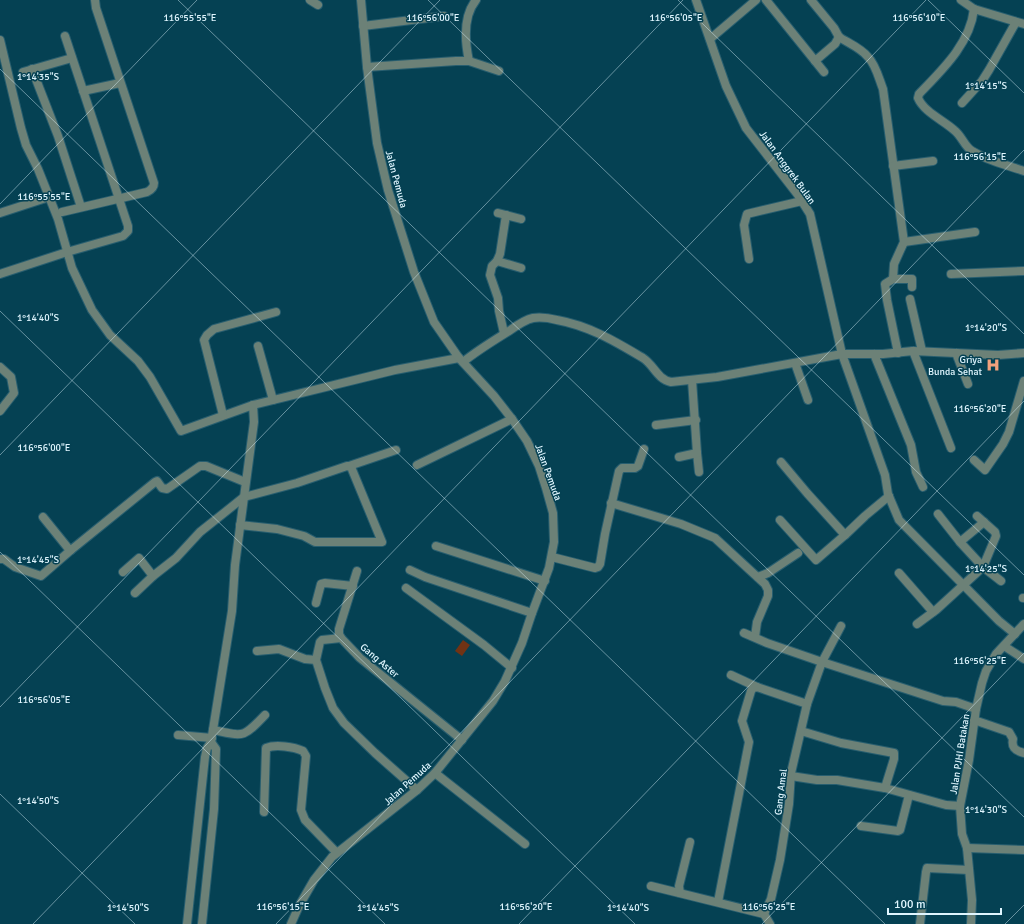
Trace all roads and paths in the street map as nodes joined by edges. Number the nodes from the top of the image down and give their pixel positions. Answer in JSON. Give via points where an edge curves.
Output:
{"nodes":[{"id":1,"x":95,"y":0,"type":"edge"},
{"id":2,"x":310,"y":0,"type":"edge"},
{"id":3,"x":360,"y":0,"type":"edge"},
{"id":4,"x":476,"y":0,"type":"edge"},
{"id":5,"x":696,"y":0,"type":"edge"},
{"id":6,"x":756,"y":0,"type":"edge"},
{"id":7,"x":766,"y":0,"type":"edge"},
{"id":8,"x":811,"y":0,"type":"edge"},
{"id":9,"x":961,"y":0,"type":"edge"},
{"id":10,"x":318,"y":5,"type":"dead end"},
{"id":11,"x":974,"y":9,"type":"junction"},
{"id":12,"x":444,"y":16,"type":"dead end"},
{"id":13,"x":1020,"y":23,"type":"edge"},
{"id":14,"x":363,"y":26,"type":"junction"},
{"id":15,"x":65,"y":36,"type":"dead end"},
{"id":16,"x":839,"y":37,"type":"junction"},
{"id":17,"x":710,"y":39,"type":"junction"},
{"id":18,"x":0,"y":40,"type":"edge"},
{"id":19,"x":2,"y":56,"type":"edge"},
{"id":20,"x":72,"y":58,"type":"junction"},
{"id":21,"x":469,"y":61,"type":"junction"},
{"id":22,"x":815,"y":61,"type":"junction"},
{"id":23,"x":367,"y":67,"type":"junction"},
{"id":24,"x":32,"y":69,"type":"junction"},
{"id":25,"x":23,"y":72,"type":"dead end"},
{"id":26,"x":498,"y":72,"type":"dead end"},
{"id":27,"x":824,"y":72,"type":"dead end"},
{"id":28,"x":120,"y":83,"type":"junction"},
{"id":29,"x":83,"y":91,"type":"junction"},
{"id":30,"x":962,"y":103,"type":"dead end"},
{"id":31,"x":933,"y":161,"type":"dead end"},
{"id":32,"x":893,"y":166,"type":"junction"},
{"id":33,"x":1024,"y":171,"type":"edge"},
{"id":34,"x":49,"y":197,"type":"junction"},
{"id":35,"x":119,"y":199,"type":"junction"},
{"id":36,"x":802,"y":201,"type":"junction"},
{"id":37,"x":81,"y":207,"type":"junction"},
{"id":38,"x":62,"y":212,"type":"dead end"},
{"id":39,"x":0,"y":213,"type":"edge"},
{"id":40,"x":521,"y":219,"type":"dead end"},
{"id":41,"x":976,"y":232,"type":"dead end"},
{"id":42,"x":904,"y":242,"type":"junction"},
{"id":43,"x":67,"y":252,"type":"junction"},
{"id":44,"x":749,"y":259,"type":"dead end"},
{"id":45,"x":497,"y":261,"type":"junction"},
{"id":46,"x":521,"y":268,"type":"dead end"},
{"id":47,"x":1024,"y":270,"type":"edge"},
{"id":48,"x":0,"y":274,"type":"edge"},
{"id":49,"x":951,"y":274,"type":"dead end"},
{"id":50,"x":893,"y":279,"type":"junction"},
{"id":51,"x":912,"y":287,"type":"dead end"},
{"id":52,"x":910,"y":299,"type":"dead end"},
{"id":53,"x":276,"y":312,"type":"dead end"},
{"id":54,"x":504,"y":333,"type":"junction"},
{"id":55,"x":258,"y":346,"type":"dead end"},
{"id":56,"x":913,"y":351,"type":"junction"},
{"id":57,"x":922,"y":351,"type":"junction"},
{"id":58,"x":898,"y":353,"type":"junction"},
{"id":59,"x":956,"y":353,"type":"junction"},
{"id":60,"x":1024,"y":353,"type":"edge"},
{"id":61,"x":842,"y":354,"type":"junction"},
{"id":62,"x":874,"y":354,"type":"junction"},
{"id":63,"x":461,"y":360,"type":"junction"},
{"id":64,"x":795,"y":364,"type":"junction"},
{"id":65,"x":0,"y":367,"type":"edge"},
{"id":66,"x":692,"y":380,"type":"junction"},
{"id":67,"x":1024,"y":381,"type":"edge"},
{"id":68,"x":968,"y":384,"type":"dead end"},
{"id":69,"x":272,"y":400,"type":"junction"},
{"id":70,"x":808,"y":400,"type":"dead end"},
{"id":71,"x":4,"y":401,"type":"edge"},
{"id":72,"x":254,"y":405,"type":"junction"},
{"id":73,"x":0,"y":411,"type":"edge"},
{"id":74,"x":223,"y":415,"type":"junction"},
{"id":75,"x":512,"y":419,"type":"junction"},
{"id":76,"x":696,"y":420,"type":"junction"},
{"id":77,"x":656,"y":425,"type":"dead end"},
{"id":78,"x":951,"y":448,"type":"dead end"},
{"id":79,"x":644,"y":449,"type":"dead end"},
{"id":80,"x":396,"y":450,"type":"dead end"},
{"id":81,"x":697,"y":454,"type":"junction"},
{"id":82,"x":679,"y":457,"type":"dead end"},
{"id":83,"x":974,"y":460,"type":"dead end"},
{"id":84,"x":781,"y":462,"type":"dead end"},
{"id":85,"x":417,"y":465,"type":"dead end"},
{"id":86,"x":349,"y":466,"type":"junction"},
{"id":87,"x":699,"y":472,"type":"dead end"},
{"id":88,"x":245,"y":482,"type":"junction"},
{"id":89,"x":923,"y":487,"type":"dead end"},
{"id":90,"x":889,"y":496,"type":"junction"},
{"id":91,"x":244,"y":497,"type":"junction"},
{"id":92,"x":611,"y":503,"type":"junction"},
{"id":93,"x":938,"y":514,"type":"dead end"},
{"id":94,"x":977,"y":516,"type":"dead end"},
{"id":95,"x":43,"y":517,"type":"dead end"},
{"id":96,"x":780,"y":520,"type":"dead end"},
{"id":97,"x":984,"y":522,"type":"junction"},
{"id":98,"x":240,"y":525,"type":"junction"},
{"id":99,"x":845,"y":535,"type":"junction"},
{"id":100,"x":960,"y":542,"type":"junction"},
{"id":101,"x":436,"y":546,"type":"dead end"},
{"id":102,"x":71,"y":550,"type":"junction"},
{"id":103,"x":798,"y":553,"type":"dead end"},
{"id":104,"x":552,"y":557,"type":"junction"},
{"id":105,"x":0,"y":559,"type":"edge"},
{"id":106,"x":983,"y":567,"type":"junction"},
{"id":107,"x":410,"y":570,"type":"dead end"},
{"id":108,"x":357,"y":571,"type":"dead end"},
{"id":109,"x":123,"y":572,"type":"dead end"},
{"id":110,"x":899,"y":573,"type":"dead end"},
{"id":111,"x":153,"y":576,"type":"junction"},
{"id":112,"x":758,"y":577,"type":"junction"},
{"id":113,"x":545,"y":581,"type":"junction"},
{"id":114,"x":1001,"y":581,"type":"dead end"},
{"id":115,"x":353,"y":586,"type":"junction"},
{"id":116,"x":963,"y":586,"type":"junction"},
{"id":117,"x":406,"y":588,"type":"dead end"},
{"id":118,"x":135,"y":593,"type":"dead end"},
{"id":119,"x":316,"y":603,"type":"dead end"},
{"id":120,"x":933,"y":612,"type":"junction"},
{"id":121,"x":532,"y":613,"type":"junction"},
{"id":122,"x":917,"y":624,"type":"dead end"},
{"id":123,"x":1024,"y":624,"type":"edge"},
{"id":124,"x":841,"y":626,"type":"dead end"},
{"id":125,"x":744,"y":632,"type":"dead end"},
{"id":126,"x":1015,"y":634,"type":"junction"},
{"id":127,"x":755,"y":637,"type":"junction"},
{"id":128,"x":341,"y":638,"type":"junction"},
{"id":129,"x":1004,"y":646,"type":"junction"},
{"id":130,"x":257,"y":651,"type":"dead end"},
{"id":131,"x":1024,"y":659,"type":"edge"},
{"id":132,"x":316,"y":660,"type":"junction"},
{"id":133,"x":822,"y":662,"type":"junction"},
{"id":134,"x":512,"y":668,"type":"junction"},
{"id":135,"x":731,"y":675,"type":"dead end"},
{"id":136,"x":757,"y":687,"type":"junction"},
{"id":137,"x":807,"y":704,"type":"junction"},
{"id":138,"x":976,"y":709,"type":"junction"},
{"id":139,"x":265,"y":715,"type":"dead end"},
{"id":140,"x":974,"y":720,"type":"junction"},
{"id":141,"x":801,"y":731,"type":"junction"},
{"id":142,"x":178,"y":735,"type":"dead end"},
{"id":143,"x":212,"y":736,"type":"junction"},
{"id":144,"x":462,"y":740,"type":"junction"},
{"id":145,"x":1024,"y":753,"type":"edge"},
{"id":146,"x":435,"y":773,"type":"junction"},
{"id":147,"x":791,"y":776,"type":"junction"},
{"id":148,"x":885,"y":788,"type":"junction"},
{"id":149,"x":417,"y":790,"type":"junction"},
{"id":150,"x":909,"y":795,"type":"junction"},
{"id":151,"x":960,"y":806,"type":"junction"},
{"id":152,"x":264,"y":812,"type":"dead end"},
{"id":153,"x":860,"y":826,"type":"dead end"},
{"id":154,"x":690,"y":842,"type":"dead end"},
{"id":155,"x":525,"y":844,"type":"dead end"},
{"id":156,"x":967,"y":848,"type":"junction"},
{"id":157,"x":1024,"y":850,"type":"edge"},
{"id":158,"x":337,"y":854,"type":"junction"},
{"id":159,"x":968,"y":870,"type":"junction"},
{"id":160,"x":651,"y":886,"type":"dead end"},
{"id":161,"x":680,"y":893,"type":"junction"},
{"id":162,"x":718,"y":902,"type":"junction"},
{"id":163,"x":764,"y":914,"type":"junction"},
{"id":164,"x":187,"y":924,"type":"edge"},
{"id":165,"x":202,"y":924,"type":"edge"},
{"id":166,"x":291,"y":924,"type":"edge"},
{"id":167,"x":770,"y":924,"type":"edge"},
{"id":168,"x":920,"y":924,"type":"edge"},
{"id":169,"x":971,"y":924,"type":"edge"}],
"edges":[{"from":1,"to":28,"type":"street"},
{"from":2,"to":10,"type":"street"},
{"from":3,"to":14,"type":"street","name":"Jalan Pemuda"},
{"from":4,"to":21,"type":"street","via":[[471,6],[467,23],[466,48]]},
{"from":5,"to":17,"type":"street","name":"Jalan Anggrek Bulan"},
{"from":6,"to":17,"type":"street"},
{"from":7,"to":22,"type":"street"},
{"from":8,"to":16,"type":"street"},
{"from":9,"to":11,"type":"street"},
{"from":11,"to":13,"type":"street"},
{"from":11,"to":33,"type":"street","via":[[967,34],[957,53],[918,98],[925,108],[955,130],[971,150]]},
{"from":12,"to":14,"type":"street"},
{"from":13,"to":30,"type":"street","via":[[985,75]]},
{"from":14,"to":23,"type":"street","name":"Jalan Pemuda"},
{"from":15,"to":20,"type":"street"},
{"from":16,"to":22,"type":"street","via":[[835,44]]},
{"from":16,"to":32,"type":"street","via":[[868,57],[874,66],[883,89]]},
{"from":17,"to":36,"type":"street","name":"Jalan Anggrek Bulan","via":[[726,86],[746,128]]},
{"from":18,"to":19,"type":"street"},
{"from":19,"to":34,"type":"street","via":[[22,134]]},
{"from":20,"to":24,"type":"street"},
{"from":20,"to":29,"type":"street"},
{"from":21,"to":23,"type":"street"},
{"from":21,"to":26,"type":"street"},
{"from":22,"to":27,"type":"street"},
{"from":23,"to":63,"type":"street","name":"Jalan Pemuda","via":[[377,143],[388,190],[434,322]]},
{"from":24,"to":25,"type":"street"},
{"from":24,"to":37,"type":"street","via":[[58,136]]},
{"from":28,"to":29,"type":"street"},
{"from":28,"to":35,"type":"street","via":[[154,186],[151,190]]},
{"from":29,"to":35,"type":"street"},
{"from":31,"to":32,"type":"street"},
{"from":32,"to":42,"type":"street"},
{"from":34,"to":39,"type":"street"},
{"from":34,"to":43,"type":"street"},
{"from":35,"to":37,"type":"street"},
{"from":35,"to":43,"type":"street","via":[[128,226],[126,234]]},
{"from":36,"to":44,"type":"street","via":[[747,214],[744,225]]},
{"from":36,"to":61,"type":"street","name":"Jalan Anggrek Bulan","via":[[810,214]]},
{"from":37,"to":38,"type":"street"},
{"from":40,"to":45,"type":"street","via":[[502,214],[500,254]]},
{"from":41,"to":42,"type":"street"},
{"from":42,"to":50,"type":"street","via":[[894,264]]},
{"from":43,"to":48,"type":"street"},
{"from":43,"to":74,"type":"street","via":[[92,310],[110,335],[138,361],[150,377],[181,431]]},
{"from":45,"to":46,"type":"street"},
{"from":45,"to":54,"type":"street","via":[[492,266],[490,275],[498,298]]},
{"from":47,"to":49,"type":"street"},
{"from":50,"to":51,"type":"street","via":[[912,279]]},
{"from":50,"to":58,"type":"street","via":[[885,286]]},
{"from":52,"to":57,"type":"street"},
{"from":53,"to":74,"type":"street","via":[[214,329],[204,340]]},
{"from":54,"to":63,"type":"street"},
{"from":54,"to":66,"type":"street","via":[[533,318],[563,321],[593,330],[617,342],[646,360],[658,375],[667,381]]},
{"from":55,"to":69,"type":"street"},
{"from":56,"to":57,"type":"street"},
{"from":56,"to":58,"type":"street"},
{"from":56,"to":78,"type":"street"},
{"from":57,"to":59,"type":"street"},
{"from":58,"to":62,"type":"street"},
{"from":59,"to":60,"type":"street"},
{"from":59,"to":68,"type":"street"},
{"from":61,"to":62,"type":"street"},
{"from":61,"to":64,"type":"street"},
{"from":61,"to":90,"type":"street","name":"Jalan Anggrek Bulan","via":[[885,475]]},
{"from":62,"to":89,"type":"street","via":[[911,445],[916,472]]},
{"from":63,"to":69,"type":"street","via":[[395,370]]},
{"from":63,"to":75,"type":"street","name":"Jalan Pemuda"},
{"from":64,"to":66,"type":"street"},
{"from":64,"to":70,"type":"street"},
{"from":65,"to":71,"type":"street","via":[[11,378],[14,393]]},
{"from":66,"to":76,"type":"street"},
{"from":67,"to":83,"type":"street","via":[[1003,444],[986,470]]},
{"from":69,"to":72,"type":"street"},
{"from":71,"to":73,"type":"street"},
{"from":72,"to":74,"type":"street"},
{"from":72,"to":88,"type":"street"},
{"from":75,"to":85,"type":"street"},
{"from":75,"to":104,"type":"street","name":"Jalan Pemuda","via":[[527,441],[546,488],[553,513]]},
{"from":76,"to":77,"type":"street"},
{"from":76,"to":81,"type":"street"},
{"from":79,"to":92,"type":"street","via":[[638,466],[622,468],[619,471]]},
{"from":80,"to":86,"type":"street"},
{"from":81,"to":82,"type":"street"},
{"from":81,"to":87,"type":"street"},
{"from":84,"to":99,"type":"street"},
{"from":86,"to":91,"type":"street"},
{"from":86,"to":98,"type":"street","via":[[382,542],[315,542],[304,536],[277,529]]},
{"from":88,"to":91,"type":"street"},
{"from":88,"to":102,"type":"street","via":[[206,466],[200,466],[167,489],[162,488],[157,481]]},
{"from":90,"to":99,"type":"street"},
{"from":90,"to":116,"type":"street","name":"Jalan Anggrek Bulan","via":[[899,520]]},
{"from":91,"to":98,"type":"street"},
{"from":91,"to":111,"type":"street","via":[[200,532],[176,558]]},
{"from":92,"to":104,"type":"street","via":[[598,567]]},
{"from":92,"to":112,"type":"street","via":[[681,524],[715,538]]},
{"from":93,"to":100,"type":"street"},
{"from":94,"to":97,"type":"street"},
{"from":95,"to":102,"type":"street"},
{"from":96,"to":99,"type":"street","via":[[816,560]]},
{"from":97,"to":100,"type":"street"},
{"from":97,"to":106,"type":"street","via":[[996,534],[996,538]]},
{"from":98,"to":143,"type":"street","via":[[232,611]]},
{"from":100,"to":106,"type":"street"},
{"from":101,"to":113,"type":"street"},
{"from":102,"to":105,"type":"street","via":[[41,576]]},
{"from":103,"to":112,"type":"street","via":[[768,574]]},
{"from":104,"to":113,"type":"street","name":"Jalan Pemuda"},
{"from":106,"to":114,"type":"street"},
{"from":106,"to":116,"type":"street"},
{"from":107,"to":121,"type":"street","via":[[425,578]]},
{"from":108,"to":115,"type":"street"},
{"from":109,"to":111,"type":"street","via":[[139,558]]},
{"from":110,"to":120,"type":"street"},
{"from":111,"to":118,"type":"street"},
{"from":112,"to":127,"type":"street","via":[[765,584],[768,596]]},
{"from":113,"to":121,"type":"street","name":"Jalan Pemuda"},
{"from":115,"to":119,"type":"street","via":[[321,584]]},
{"from":115,"to":128,"type":"street","via":[[339,629]]},
{"from":116,"to":120,"type":"street"},
{"from":116,"to":126,"type":"street","name":"Jalan Anggrek Bulan"},
{"from":117,"to":134,"type":"street"},
{"from":120,"to":122,"type":"street"},
{"from":121,"to":134,"type":"street","name":"Jalan Pemuda"},
{"from":123,"to":126,"type":"street","name":"Jalan PJHI Batakan"},
{"from":124,"to":133,"type":"street","name":"Gang Amal"},
{"from":125,"to":127,"type":"street"},
{"from":126,"to":129,"type":"street","name":"Jalan PJHI Batakan"},
{"from":127,"to":133,"type":"street"},
{"from":128,"to":132,"type":"street","via":[[322,640]]},
{"from":128,"to":144,"type":"street","name":"Gang Aster","via":[[360,658]]},
{"from":129,"to":131,"type":"street"},
{"from":129,"to":138,"type":"street","name":"Jalan PJHI Batakan","via":[[986,671]]},
{"from":130,"to":132,"type":"street","via":[[279,649],[305,659]]},
{"from":132,"to":149,"type":"street","via":[[333,708],[344,723]]},
{"from":133,"to":137,"type":"street","name":"Gang Amal"},
{"from":133,"to":138,"type":"street"},
{"from":134,"to":144,"type":"street","name":"Jalan Pemuda","via":[[493,701]]},
{"from":135,"to":136,"type":"street"},
{"from":136,"to":137,"type":"street"},
{"from":136,"to":162,"type":"street","via":[[751,691],[742,722],[749,742]]},
{"from":137,"to":141,"type":"street","name":"Gang Amal"},
{"from":138,"to":140,"type":"street","name":"Jalan PJHI Batakan"},
{"from":139,"to":143,"type":"street","via":[[250,730],[240,735]]},
{"from":140,"to":145,"type":"street","via":[[1009,732],[1013,739],[1013,747]]},
{"from":140,"to":151,"type":"street","name":"Jalan PJHI Batakan"},
{"from":141,"to":147,"type":"street","name":"Gang Amal"},
{"from":141,"to":148,"type":"street","via":[[841,743],[894,753]]},
{"from":142,"to":143,"type":"street"},
{"from":143,"to":164,"type":"street","via":[[205,757]]},
{"from":143,"to":165,"type":"street","via":[[216,749],[214,809]]},
{"from":144,"to":146,"type":"street","name":"Jalan Pemuda"},
{"from":146,"to":149,"type":"street","name":"Jalan Pemuda"},
{"from":146,"to":155,"type":"street"},
{"from":147,"to":148,"type":"street"},
{"from":147,"to":163,"type":"street","name":"Gang Amal","via":[[780,860],[771,900]]},
{"from":148,"to":150,"type":"street"},
{"from":149,"to":158,"type":"street","name":"Jalan Pemuda"},
{"from":150,"to":151,"type":"street"},
{"from":150,"to":153,"type":"street","via":[[900,830]]},
{"from":151,"to":156,"type":"street","name":"Jalan PJHI Batakan","via":[[962,834]]},
{"from":152,"to":158,"type":"street","via":[[266,748],[280,746],[304,751],[306,756],[302,815]]},
{"from":154,"to":161,"type":"street","via":[[679,886]]},
{"from":156,"to":157,"type":"street"},
{"from":156,"to":159,"type":"street","name":"Jalan PJHI Batakan"},
{"from":158,"to":166,"type":"street","name":"Jalan Pemuda","via":[[314,880]]},
{"from":159,"to":168,"type":"street","via":[[927,868]]},
{"from":159,"to":169,"type":"street","name":"Jalan PJHI Batakan","via":[[972,900]]},
{"from":160,"to":161,"type":"street"},
{"from":161,"to":162,"type":"street"},
{"from":162,"to":163,"type":"street"},
{"from":163,"to":167,"type":"street"}]}
